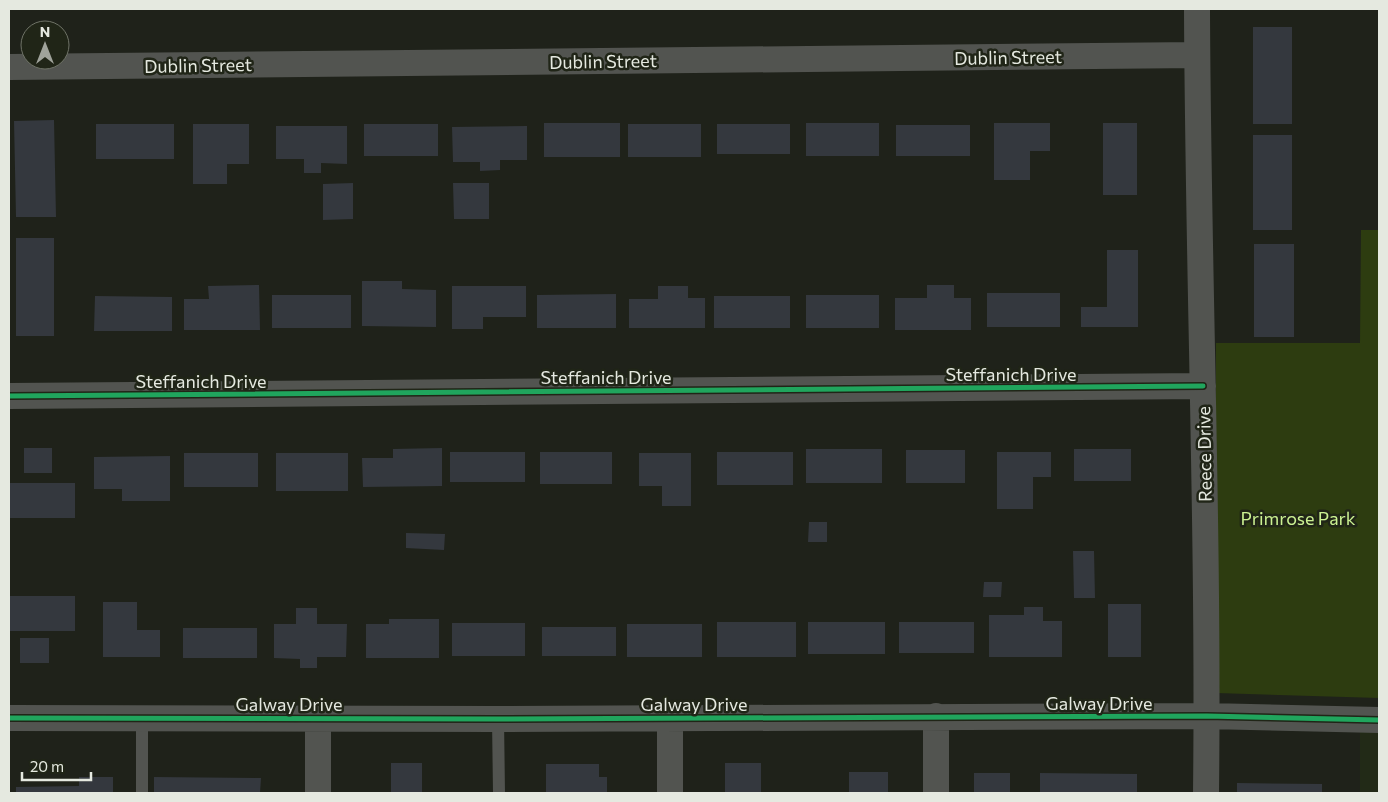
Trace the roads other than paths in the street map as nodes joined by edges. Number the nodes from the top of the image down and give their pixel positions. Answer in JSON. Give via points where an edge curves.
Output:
{"nodes":[{"id":1,"x":1197,"y":9,"type":"edge"},
{"id":2,"x":1197,"y":55,"type":"junction"},
{"id":3,"x":9,"y":67,"type":"edge"},
{"id":4,"x":1203,"y":386,"type":"junction"},
{"id":5,"x":9,"y":396,"type":"edge"},
{"id":6,"x":936,"y":716,"type":"junction"},
{"id":7,"x":1207,"y":716,"type":"junction"},
{"id":8,"x":318,"y":717,"type":"junction"},
{"id":9,"x":9,"y":718,"type":"edge"},
{"id":10,"x":670,"y":718,"type":"junction"},
{"id":11,"x":142,"y":719,"type":"junction"},
{"id":12,"x":498,"y":719,"type":"junction"},
{"id":13,"x":1379,"y":720,"type":"edge"},
{"id":14,"x":142,"y":793,"type":"edge"},
{"id":15,"x":318,"y":793,"type":"edge"},
{"id":16,"x":499,"y":793,"type":"edge"},
{"id":17,"x":670,"y":793,"type":"edge"},
{"id":18,"x":936,"y":793,"type":"edge"},
{"id":19,"x":1206,"y":793,"type":"edge"}],
"edges":[{"from":1,"to":2,"type":"street","name":"Reece Drive"},
{"from":2,"to":3,"type":"street","name":"Dublin Street"},
{"from":2,"to":4,"type":"street","name":"Reece Drive"},
{"from":4,"to":5,"type":"street","name":"Steffanich Drive"},
{"from":4,"to":7,"type":"street","name":"Reece Drive"},
{"from":6,"to":7,"type":"street","name":"Galway Drive"},
{"from":6,"to":10,"type":"street","name":"Galway Drive"},
{"from":6,"to":18,"type":"street"},
{"from":7,"to":13,"type":"street","name":"Galway Drive"},
{"from":7,"to":19,"type":"street","name":"Reece Drive"},
{"from":8,"to":11,"type":"street","name":"Galway Drive"},
{"from":8,"to":12,"type":"street","name":"Galway Drive"},
{"from":8,"to":15,"type":"street"},
{"from":9,"to":11,"type":"street","name":"Galway Drive"},
{"from":10,"to":12,"type":"street","name":"Galway Drive"},
{"from":10,"to":17,"type":"street"},
{"from":11,"to":14,"type":"lane"},
{"from":12,"to":16,"type":"lane"}]}
